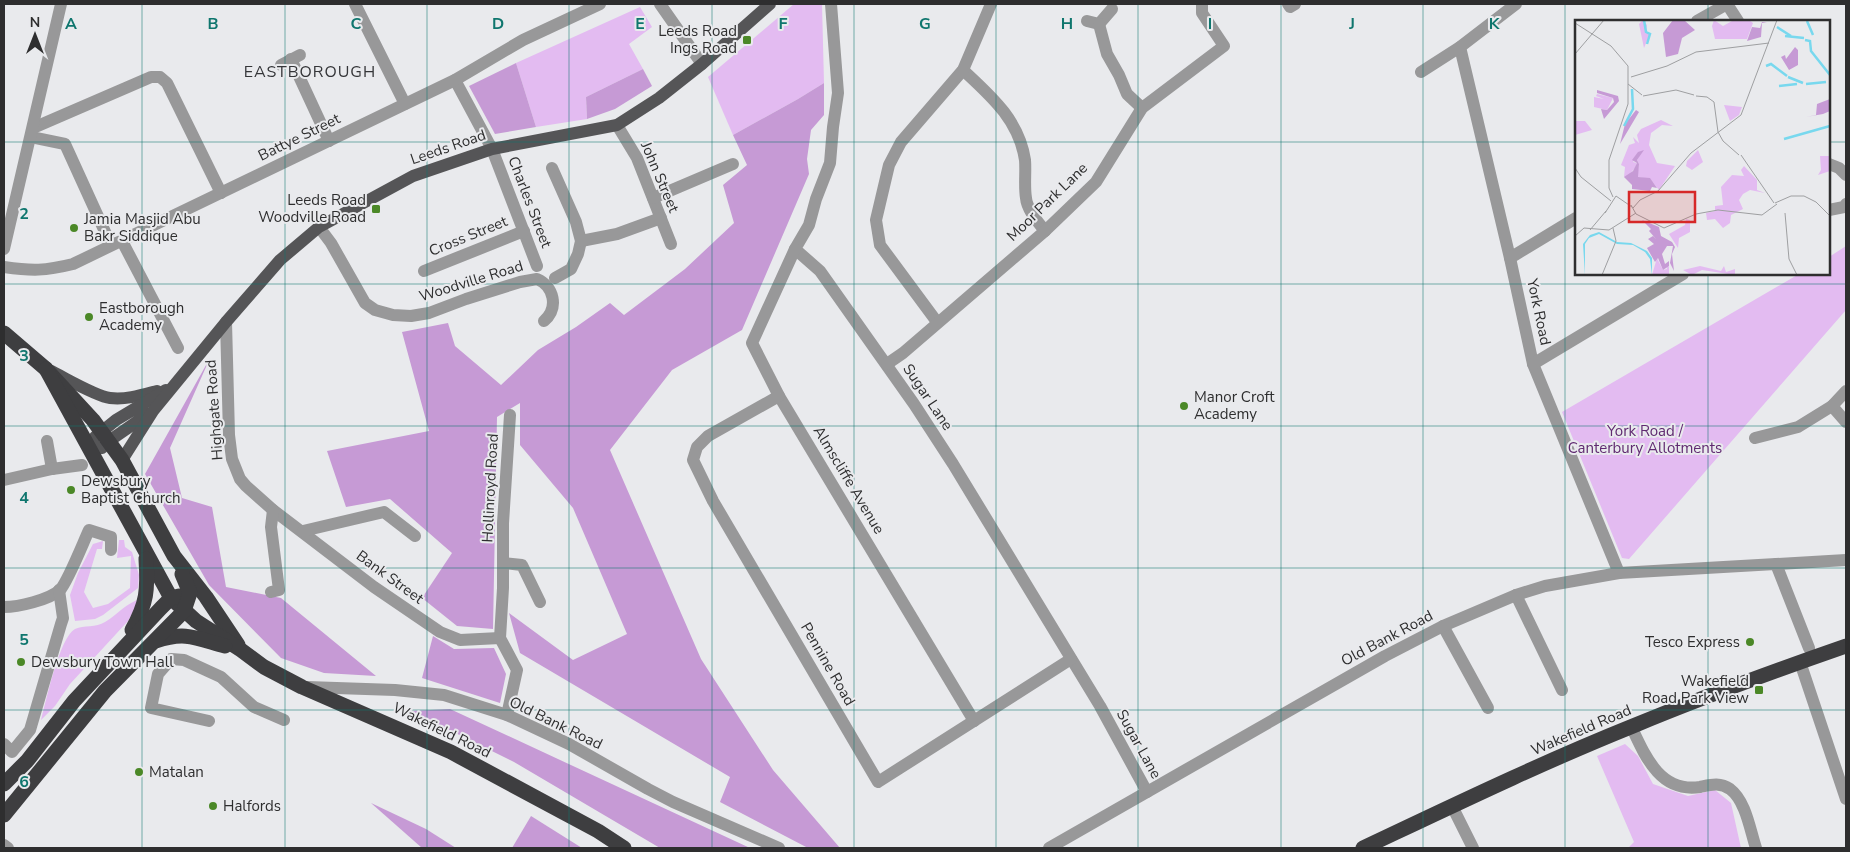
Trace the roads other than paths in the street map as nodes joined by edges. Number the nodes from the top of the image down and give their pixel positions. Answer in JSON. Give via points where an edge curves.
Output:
{"nodes":[{"id":1,"x":61,"y":4,"type":"edge"},
{"id":2,"x":356,"y":4,"type":"edge"},
{"id":3,"x":600,"y":4,"type":"edge"},
{"id":4,"x":660,"y":4,"type":"edge"},
{"id":5,"x":770,"y":4,"type":"edge"},
{"id":6,"x":831,"y":4,"type":"edge"},
{"id":7,"x":991,"y":4,"type":"edge"},
{"id":8,"x":1202,"y":4,"type":"edge"},
{"id":9,"x":1288,"y":4,"type":"edge"},
{"id":10,"x":1295,"y":4,"type":"edge"},
{"id":11,"x":1516,"y":4,"type":"edge"},
{"id":12,"x":1727,"y":4,"type":"edge"},
{"id":13,"x":1112,"y":9,"type":"dead end"},
{"id":14,"x":1699,"y":20,"type":"edge"},
{"id":15,"x":1737,"y":20,"type":"edge"},
{"id":16,"x":1460,"y":46,"type":"junction"},
{"id":17,"x":291,"y":60,"type":"dead end"},
{"id":18,"x":702,"y":64,"type":"junction"},
{"id":19,"x":963,"y":70,"type":"junction"},
{"id":20,"x":1421,"y":72,"type":"dead end"},
{"id":21,"x":455,"y":80,"type":"junction"},
{"id":22,"x":406,"y":104,"type":"junction"},
{"id":23,"x":1142,"y":108,"type":"junction"},
{"id":24,"x":617,"y":125,"type":"junction"},
{"id":25,"x":32,"y":133,"type":"junction"},
{"id":26,"x":329,"y":141,"type":"junction"},
{"id":27,"x":492,"y":149,"type":"junction"},
{"id":28,"x":733,"y":164,"type":"dead end"},
{"id":29,"x":1830,"y":164,"type":"edge"},
{"id":30,"x":552,"y":168,"type":"dead end"},
{"id":31,"x":1846,"y":176,"type":"edge"},
{"id":32,"x":221,"y":193,"type":"junction"},
{"id":33,"x":653,"y":198,"type":"junction"},
{"id":34,"x":1846,"y":204,"type":"edge"},
{"id":35,"x":1830,"y":210,"type":"edge"},
{"id":36,"x":661,"y":218,"type":"junction"},
{"id":37,"x":1575,"y":219,"type":"edge"},
{"id":38,"x":319,"y":226,"type":"junction"},
{"id":39,"x":524,"y":231,"type":"junction"},
{"id":40,"x":1044,"y":231,"type":"junction"},
{"id":41,"x":580,"y":241,"type":"junction"},
{"id":42,"x":116,"y":243,"type":"junction"},
{"id":43,"x":671,"y":244,"type":"dead end"},
{"id":44,"x":4,"y":249,"type":"edge"},
{"id":45,"x":795,"y":249,"type":"junction"},
{"id":46,"x":1510,"y":258,"type":"junction"},
{"id":47,"x":537,"y":266,"type":"dead end"},
{"id":48,"x":4,"y":267,"type":"edge"},
{"id":49,"x":424,"y":271,"type":"dead end"},
{"id":50,"x":1681,"y":275,"type":"edge"},
{"id":51,"x":555,"y":278,"type":"dead end"},
{"id":52,"x":226,"y":322,"type":"junction"},
{"id":53,"x":544,"y":322,"type":"dead end"},
{"id":54,"x":937,"y":322,"type":"junction"},
{"id":55,"x":4,"y":333,"type":"edge"},
{"id":56,"x":178,"y":348,"type":"dead end"},
{"id":57,"x":887,"y":364,"type":"junction"},
{"id":58,"x":1533,"y":364,"type":"junction"},
{"id":59,"x":46,"y":369,"type":"junction"},
{"id":60,"x":175,"y":385,"type":"junction"},
{"id":61,"x":1846,"y":391,"type":"edge"},
{"id":62,"x":779,"y":396,"type":"junction"},
{"id":63,"x":1832,"y":406,"type":"junction"},
{"id":64,"x":153,"y":411,"type":"junction"},
{"id":65,"x":510,"y":415,"type":"dead end"},
{"id":66,"x":1846,"y":422,"type":"edge"},
{"id":67,"x":105,"y":436,"type":"junction"},
{"id":68,"x":1755,"y":438,"type":"dead end"},
{"id":69,"x":47,"y":441,"type":"dead end"},
{"id":70,"x":90,"y":449,"type":"junction"},
{"id":71,"x":122,"y":460,"type":"junction"},
{"id":72,"x":82,"y":465,"type":"dead end"},
{"id":73,"x":52,"y":469,"type":"junction"},
{"id":74,"x":4,"y":480,"type":"edge"},
{"id":75,"x":273,"y":510,"type":"junction"},
{"id":76,"x":303,"y":531,"type":"junction"},
{"id":77,"x":414,"y":536,"type":"dead end"},
{"id":78,"x":111,"y":550,"type":"dead end"},
{"id":79,"x":145,"y":552,"type":"junction"},
{"id":80,"x":174,"y":556,"type":"junction"},
{"id":81,"x":1846,"y":560,"type":"edge"},
{"id":82,"x":503,"y":563,"type":"junction"},
{"id":83,"x":1776,"y":564,"type":"junction"},
{"id":84,"x":1619,"y":573,"type":"junction"},
{"id":85,"x":59,"y":590,"type":"junction"},
{"id":86,"x":271,"y":592,"type":"dead end"},
{"id":87,"x":190,"y":593,"type":"junction"},
{"id":88,"x":1516,"y":595,"type":"junction"},
{"id":89,"x":171,"y":598,"type":"junction"},
{"id":90,"x":209,"y":601,"type":"junction"},
{"id":91,"x":540,"y":602,"type":"dead end"},
{"id":92,"x":4,"y":607,"type":"edge"},
{"id":93,"x":184,"y":611,"type":"junction"},
{"id":94,"x":1443,"y":626,"type":"junction"},
{"id":95,"x":500,"y":638,"type":"junction"},
{"id":96,"x":152,"y":643,"type":"junction"},
{"id":97,"x":1846,"y":646,"type":"edge"},
{"id":98,"x":1808,"y":648,"type":"dead end"},
{"id":99,"x":122,"y":649,"type":"junction"},
{"id":100,"x":241,"y":650,"type":"junction"},
{"id":101,"x":1071,"y":659,"type":"junction"},
{"id":102,"x":1800,"y":662,"type":"junction"},
{"id":103,"x":302,"y":687,"type":"junction"},
{"id":104,"x":1562,"y":690,"type":"dead end"},
{"id":105,"x":1488,"y":708,"type":"dead end"},
{"id":106,"x":507,"y":715,"type":"junction"},
{"id":107,"x":284,"y":720,"type":"dead end"},
{"id":108,"x":974,"y":721,"type":"junction"},
{"id":109,"x":209,"y":722,"type":"dead end"},
{"id":110,"x":1631,"y":726,"type":"junction"},
{"id":111,"x":4,"y":744,"type":"edge"},
{"id":112,"x":4,"y":784,"type":"edge"},
{"id":113,"x":1147,"y":792,"type":"junction"},
{"id":114,"x":1846,"y":799,"type":"edge"},
{"id":115,"x":1452,"y":806,"type":"junction"},
{"id":116,"x":4,"y":815,"type":"edge"},
{"id":117,"x":4,"y":845,"type":"edge"},
{"id":118,"x":1056,"y":846,"type":"edge"},
{"id":119,"x":8,"y":848,"type":"edge"},
{"id":120,"x":624,"y":848,"type":"edge"},
{"id":121,"x":779,"y":848,"type":"edge"},
{"id":122,"x":1362,"y":848,"type":"edge"},
{"id":123,"x":1474,"y":848,"type":"edge"},
{"id":124,"x":1756,"y":848,"type":"edge"}],
"edges":[{"from":1,"to":25,"type":"street"},
{"from":2,"to":22,"type":"street"},
{"from":3,"to":21,"type":"street","name":"Battye Street","via":[[523,40]]},
{"from":4,"to":18,"type":"street"},
{"from":5,"to":18,"type":"main road","name":"Leeds Road"},
{"from":6,"to":45,"type":"street","via":[[838,94],[830,162],[809,225]]},
{"from":7,"to":19,"type":"street"},
{"from":8,"to":23,"type":"street","name":"Moor Park Lane","via":[[1202,13],[1224,46]]},
{"from":9,"to":10,"type":"street","via":[[1290,7]]},
{"from":11,"to":16,"type":"street"},
{"from":12,"to":14,"type":"street"},
{"from":12,"to":15,"type":"street"},
{"from":13,"to":23,"type":"street","via":[[1093,22],[1127,94]]},
{"from":16,"to":20,"type":"street"},
{"from":16,"to":46,"type":"street","name":"York Road"},
{"from":17,"to":26,"type":"street"},
{"from":18,"to":24,"type":"main road","name":"Leeds Road","via":[[659,98]]},
{"from":19,"to":40,"type":"street","via":[[997,101],[1015,129],[1024,159],[1026,200]]},
{"from":19,"to":54,"type":"street","via":[[902,142],[889,165],[876,220],[880,245]]},
{"from":21,"to":22,"type":"street","name":"Battye Street"},
{"from":21,"to":27,"type":"street","name":"Charles Street"},
{"from":22,"to":26,"type":"street","name":"Battye Street"},
{"from":23,"to":40,"type":"street","name":"Moor Park Lane","via":[[1096,182]]},
{"from":24,"to":27,"type":"main road","name":"Leeds Road"},
{"from":24,"to":33,"type":"street","name":"John Street","via":[[637,158]]},
{"from":25,"to":32,"type":"street","via":[[151,77],[160,77],[166,83]]},
{"from":25,"to":42,"type":"street","via":[[65,144]]},
{"from":25,"to":44,"type":"street"},
{"from":26,"to":32,"type":"street","name":"Battye Street"},
{"from":27,"to":38,"type":"main road","name":"Leeds Road","via":[[413,176]]},
{"from":27,"to":39,"type":"street","name":"Charles Street"},
{"from":28,"to":33,"type":"street"},
{"from":29,"to":31,"type":"street","via":[[1840,168]]},
{"from":30,"to":41,"type":"street","via":[[576,222]]},
{"from":32,"to":42,"type":"street","name":"Battye Street"},
{"from":33,"to":36,"type":"street","name":"John Street"},
{"from":34,"to":35,"type":"street"},
{"from":36,"to":41,"type":"street","via":[[617,234]]},
{"from":36,"to":43,"type":"street","name":"John Street"},
{"from":37,"to":46,"type":"street"},
{"from":38,"to":52,"type":"main road","name":"Leeds Road","via":[[280,260]]},
{"from":38,"to":53,"type":"street","name":"Woodville Road","via":[[365,303],[376,310],[401,316],[420,315],[537,278],[547,285],[553,298],[550,317]]},
{"from":39,"to":47,"type":"street","name":"Charles Street"},
{"from":39,"to":49,"type":"street","name":"Cross Street"},
{"from":40,"to":54,"type":"street","name":"Moor Park Lane"},
{"from":41,"to":51,"type":"street","via":[[571,269]]},
{"from":42,"to":48,"type":"street","name":"Battye Street","via":[[73,264],[50,270]]},
{"from":42,"to":56,"type":"street"},
{"from":45,"to":57,"type":"street","name":"Sugar Lane","via":[[820,271]]},
{"from":45,"to":62,"type":"street","name":"Almscliffe Avenue","via":[[752,342]]},
{"from":46,"to":58,"type":"street","name":"York Road"},
{"from":50,"to":58,"type":"street"},
{"from":52,"to":60,"type":"main road","name":"Leeds Road"},
{"from":52,"to":75,"type":"street","name":"Highgate Road","via":[[232,459],[240,479]]},
{"from":54,"to":57,"type":"street","name":"Moor Park Lane"},
{"from":55,"to":59,"type":"highway"},
{"from":57,"to":101,"type":"street","name":"Sugar Lane","via":[[958,472]]},
{"from":58,"to":84,"type":"street","name":"York Road"},
{"from":59,"to":60,"type":"main road","via":[[110,398],[135,397]]},
{"from":59,"to":67,"type":"highway"},
{"from":59,"to":70,"type":"highway","name":"Wakefield Road"},
{"from":60,"to":64,"type":"main road","name":"Leeds Road"},
{"from":60,"to":67,"type":"main road","name":"Leeds Road","via":[[116,420]]},
{"from":61,"to":63,"type":"street"},
{"from":62,"to":108,"type":"street","name":"Almscliffe Avenue"},
{"from":62,"to":108,"type":"street","name":"Pennine Road","via":[[708,436],[697,447],[692,460],[878,782]]},
{"from":63,"to":66,"type":"street"},
{"from":63,"to":68,"type":"street","via":[[1798,427]]},
{"from":64,"to":67,"type":"main road","name":"Leeds Road"},
{"from":64,"to":71,"type":"main road","name":"Leeds Road"},
{"from":65,"to":82,"type":"street","name":"Hollinroyd Road"},
{"from":67,"to":70,"type":"main road","name":"Leeds Road","via":[[95,437]]},
{"from":67,"to":71,"type":"highway"},
{"from":69,"to":73,"type":"street"},
{"from":70,"to":79,"type":"highway","name":"Wakefield Road"},
{"from":71,"to":80,"type":"highway"},
{"from":72,"to":73,"type":"street"},
{"from":73,"to":74,"type":"street"},
{"from":75,"to":76,"type":"street","name":"Bank Street"},
{"from":75,"to":86,"type":"street","via":[[271,527],[279,590]]},
{"from":76,"to":77,"type":"street","via":[[384,512]]},
{"from":76,"to":95,"type":"street","name":"Bank Street","via":[[374,587],[440,632],[460,640]]},
{"from":78,"to":85,"type":"street","via":[[111,537],[89,530]]},
{"from":79,"to":89,"type":"highway","name":"Wakefield Road"},
{"from":79,"to":99,"type":"highway","via":[[148,582],[143,610]]},
{"from":80,"to":87,"type":"highway"},
{"from":80,"to":90,"type":"highway","name":"Wakefield Road"},
{"from":81,"to":83,"type":"street","name":"Old Bank Road"},
{"from":82,"to":91,"type":"street","name":"Hollinroyd Road","via":[[522,565]]},
{"from":82,"to":95,"type":"street","name":"Hollinroyd Road"},
{"from":83,"to":84,"type":"street","name":"Old Bank Road"},
{"from":83,"to":98,"type":"street"},
{"from":84,"to":88,"type":"street","name":"Old Bank Road","via":[[1545,586]]},
{"from":85,"to":92,"type":"street","via":[[35,602]]},
{"from":85,"to":111,"type":"street","via":[[63,618],[30,730],[12,752]]},
{"from":87,"to":89,"type":"highway"},
{"from":87,"to":90,"type":"highway"},
{"from":87,"to":93,"type":"highway"},
{"from":88,"to":94,"type":"street","name":"Old Bank Road"},
{"from":88,"to":104,"type":"street"},
{"from":89,"to":93,"type":"highway","name":"Wakefield Road"},
{"from":89,"to":99,"type":"highway"},
{"from":90,"to":100,"type":"highway","name":"Wakefield Road"},
{"from":93,"to":96,"type":"highway"},
{"from":93,"to":100,"type":"highway","name":"Wakefield Road"},
{"from":94,"to":105,"type":"street"},
{"from":94,"to":113,"type":"street","name":"Old Bank Road"},
{"from":95,"to":106,"type":"street","via":[[517,670]]},
{"from":96,"to":100,"type":"highway","via":[[173,635],[187,635]]},
{"from":96,"to":116,"type":"highway","via":[[105,691]]},
{"from":97,"to":102,"type":"highway","name":"Wakefield Road"},
{"from":99,"to":112,"type":"highway"},
{"from":100,"to":103,"type":"highway","name":"Wakefield Road","via":[[264,668]]},
{"from":101,"to":108,"type":"street","name":"Pennine Road"},
{"from":101,"to":113,"type":"street","name":"Sugar Lane"},
{"from":102,"to":110,"type":"highway","name":"Wakefield Road"},
{"from":102,"to":114,"type":"street"},
{"from":103,"to":106,"type":"street","name":"Old Bank Road","via":[[444,695]]},
{"from":103,"to":120,"type":"highway","name":"Wakefield Road","via":[[451,752]]},
{"from":106,"to":121,"type":"street","name":"Old Bank Road","via":[[570,744],[648,790]]},
{"from":107,"to":109,"type":"street","via":[[254,707],[221,677],[184,660],[171,659],[158,674],[150,708]]},
{"from":110,"to":115,"type":"highway","name":"Wakefield Road"},
{"from":110,"to":124,"type":"street","via":[[1645,756],[1672,784],[1686,788],[1715,784],[1729,788],[1741,801]]},
{"from":113,"to":118,"type":"street","name":"Old Bank Road"},
{"from":115,"to":122,"type":"highway","name":"Wakefield Road"},
{"from":115,"to":123,"type":"street"},
{"from":117,"to":119,"type":"street"}]}
